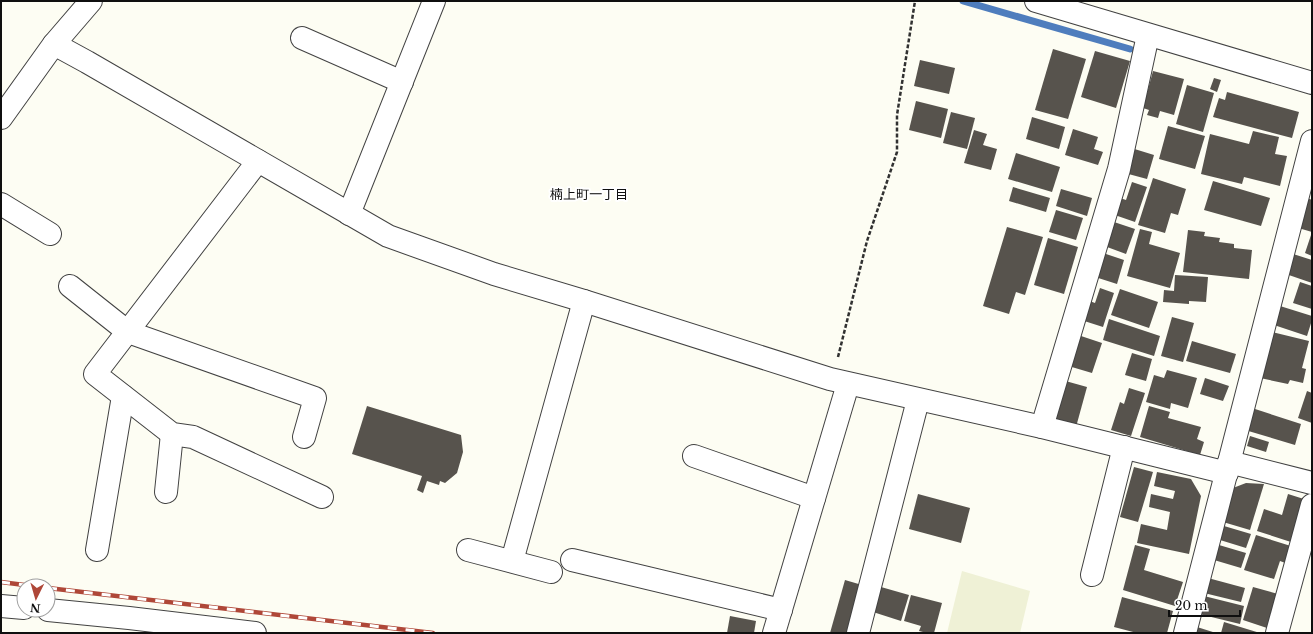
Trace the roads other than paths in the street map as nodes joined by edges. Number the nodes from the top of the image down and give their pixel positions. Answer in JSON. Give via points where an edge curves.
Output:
{"nodes":[{"id":1,"x":91,"y":1,"type":"edge"},
{"id":2,"x":434,"y":1,"type":"edge"},
{"id":3,"x":1036,"y":1,"type":"edge"},
{"id":4,"x":1081,"y":7,"type":"edge"},
{"id":5,"x":1148,"y":36,"type":"junction"},
{"id":6,"x":302,"y":38,"type":"dead end"},
{"id":7,"x":54,"y":44,"type":"junction"},
{"id":8,"x":402,"y":82,"type":"junction"},
{"id":9,"x":1312,"y":84,"type":"edge"},
{"id":10,"x":1,"y":118,"type":"edge"},
{"id":11,"x":1312,"y":141,"type":"edge"},
{"id":12,"x":258,"y":161,"type":"junction"},
{"id":13,"x":1,"y":204,"type":"edge"},
{"id":14,"x":349,"y":214,"type":"junction"},
{"id":15,"x":50,"y":234,"type":"dead end"},
{"id":16,"x":70,"y":286,"type":"dead end"},
{"id":17,"x":584,"y":300,"type":"junction"},
{"id":18,"x":128,"y":332,"type":"junction"},
{"id":19,"x":839,"y":381,"type":"junction"},
{"id":20,"x":124,"y":396,"type":"junction"},
{"id":21,"x":918,"y":400,"type":"junction"},
{"id":22,"x":1042,"y":427,"type":"junction"},
{"id":23,"x":172,"y":434,"type":"junction"},
{"id":24,"x":304,"y":437,"type":"dead end"},
{"id":25,"x":1124,"y":447,"type":"junction"},
{"id":26,"x":694,"y":456,"type":"dead end"},
{"id":27,"x":1228,"y":467,"type":"junction"},
{"id":28,"x":1312,"y":483,"type":"edge"},
{"id":29,"x":166,"y":492,"type":"dead end"},
{"id":30,"x":322,"y":497,"type":"dead end"},
{"id":31,"x":814,"y":498,"type":"junction"},
{"id":32,"x":1312,"y":505,"type":"edge"},
{"id":33,"x":97,"y":550,"type":"dead end"},
{"id":34,"x":468,"y":550,"type":"dead end"},
{"id":35,"x":572,"y":560,"type":"dead end"},
{"id":36,"x":512,"y":561,"type":"junction"},
{"id":37,"x":551,"y":572,"type":"dead end"},
{"id":38,"x":1092,"y":575,"type":"dead end"},
{"id":39,"x":1,"y":606,"type":"edge"},
{"id":40,"x":16,"y":607,"type":"edge"},
{"id":41,"x":781,"y":610,"type":"junction"},
{"id":42,"x":56,"y":611,"type":"edge"},
{"id":43,"x":255,"y":633,"type":"edge"},
{"id":44,"x":774,"y":633,"type":"edge"},
{"id":45,"x":858,"y":633,"type":"edge"},
{"id":46,"x":1185,"y":633,"type":"edge"},
{"id":47,"x":1277,"y":633,"type":"edge"}],
"edges":[{"from":1,"to":7,"type":"street"},
{"from":2,"to":8,"type":"street"},
{"from":3,"to":4,"type":"street"},
{"from":4,"to":5,"type":"street"},
{"from":5,"to":9,"type":"street"},
{"from":5,"to":22,"type":"street","via":[[1119,169]]},
{"from":6,"to":8,"type":"street"},
{"from":7,"to":10,"type":"street"},
{"from":7,"to":12,"type":"street"},
{"from":8,"to":14,"type":"street"},
{"from":11,"to":27,"type":"street"},
{"from":12,"to":14,"type":"street"},
{"from":12,"to":18,"type":"street"},
{"from":13,"to":15,"type":"street"},
{"from":14,"to":17,"type":"street","via":[[388,236],[494,274]]},
{"from":16,"to":18,"type":"street"},
{"from":17,"to":19,"type":"street"},
{"from":17,"to":36,"type":"street"},
{"from":18,"to":20,"type":"street","via":[[95,374]]},
{"from":18,"to":24,"type":"street","via":[[315,398]]},
{"from":19,"to":21,"type":"street"},
{"from":19,"to":31,"type":"street"},
{"from":20,"to":23,"type":"street"},
{"from":20,"to":33,"type":"street"},
{"from":21,"to":22,"type":"street"},
{"from":21,"to":45,"type":"street"},
{"from":22,"to":25,"type":"street"},
{"from":23,"to":29,"type":"street"},
{"from":23,"to":30,"type":"street","via":[[192,437]]},
{"from":25,"to":27,"type":"street"},
{"from":25,"to":38,"type":"street"},
{"from":26,"to":31,"type":"street"},
{"from":27,"to":28,"type":"street"},
{"from":27,"to":46,"type":"street"},
{"from":31,"to":41,"type":"street"},
{"from":32,"to":47,"type":"street"},
{"from":34,"to":36,"type":"street"},
{"from":35,"to":41,"type":"street"},
{"from":36,"to":37,"type":"street"},
{"from":39,"to":40,"type":"street"},
{"from":41,"to":44,"type":"street"},
{"from":42,"to":43,"type":"street"}]}
